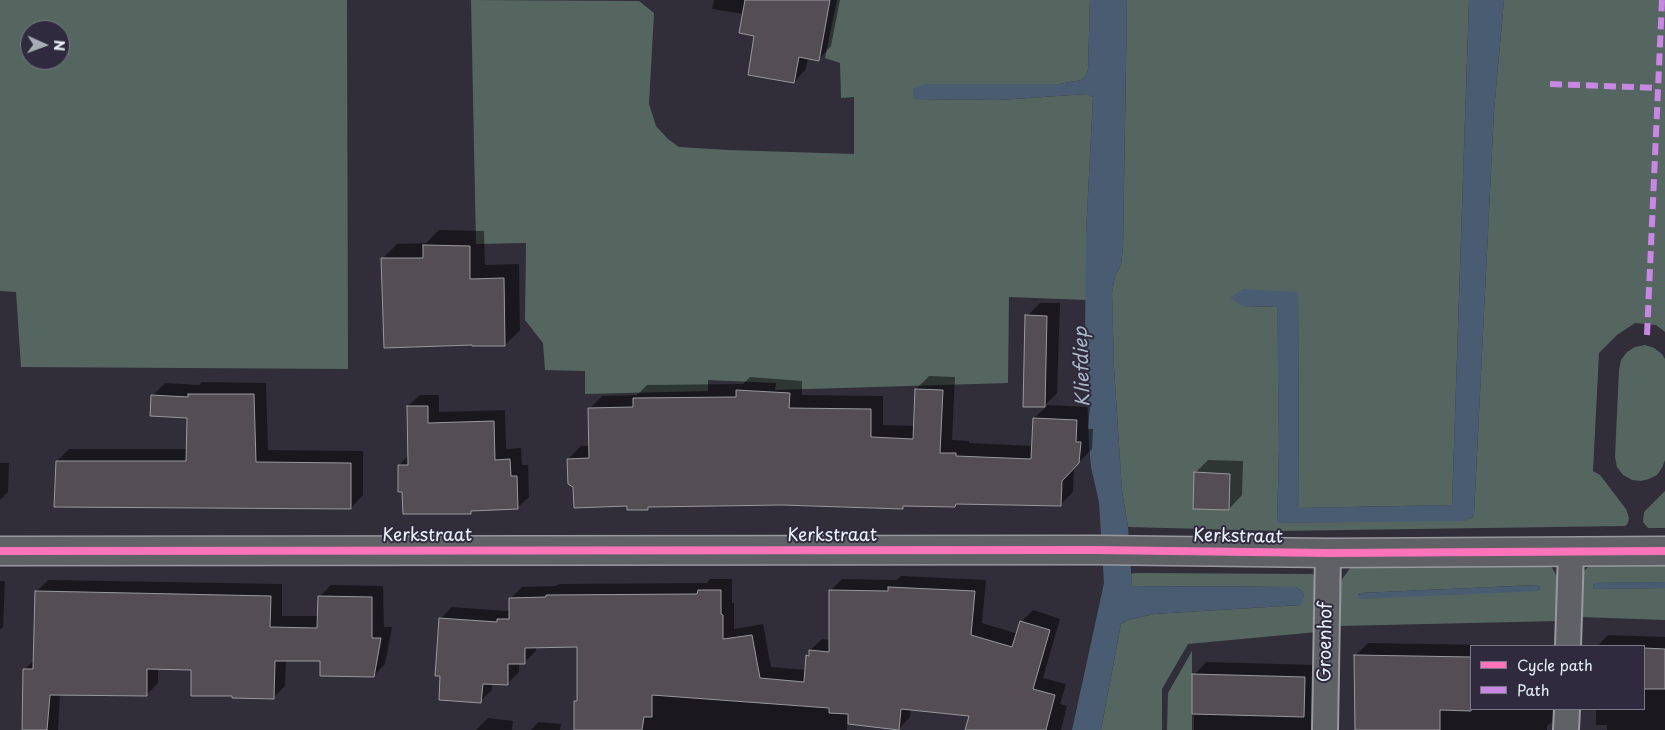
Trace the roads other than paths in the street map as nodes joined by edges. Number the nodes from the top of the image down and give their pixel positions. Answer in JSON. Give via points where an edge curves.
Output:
{"nodes":[{"id":1,"x":1571,"y":551,"type":"junction"},
{"id":2,"x":1665,"y":551,"type":"edge"},
{"id":3,"x":0,"y":552,"type":"edge"},
{"id":4,"x":1328,"y":553,"type":"junction"},
{"id":5,"x":1568,"y":645,"type":"edge"},
{"id":6,"x":1567,"y":710,"type":"edge"},
{"id":7,"x":1325,"y":730,"type":"edge"},
{"id":8,"x":1566,"y":730,"type":"edge"}],
"edges":[{"from":1,"to":2,"type":"street","name":"Kerkstraat"},
{"from":1,"to":4,"type":"street","name":"Kerkstraat"},
{"from":1,"to":5,"type":"street"},
{"from":3,"to":4,"type":"street","name":"Kerkstraat","via":[[1094,550]]},
{"from":4,"to":7,"type":"street","name":"Groenhof"},
{"from":6,"to":8,"type":"street"}]}
